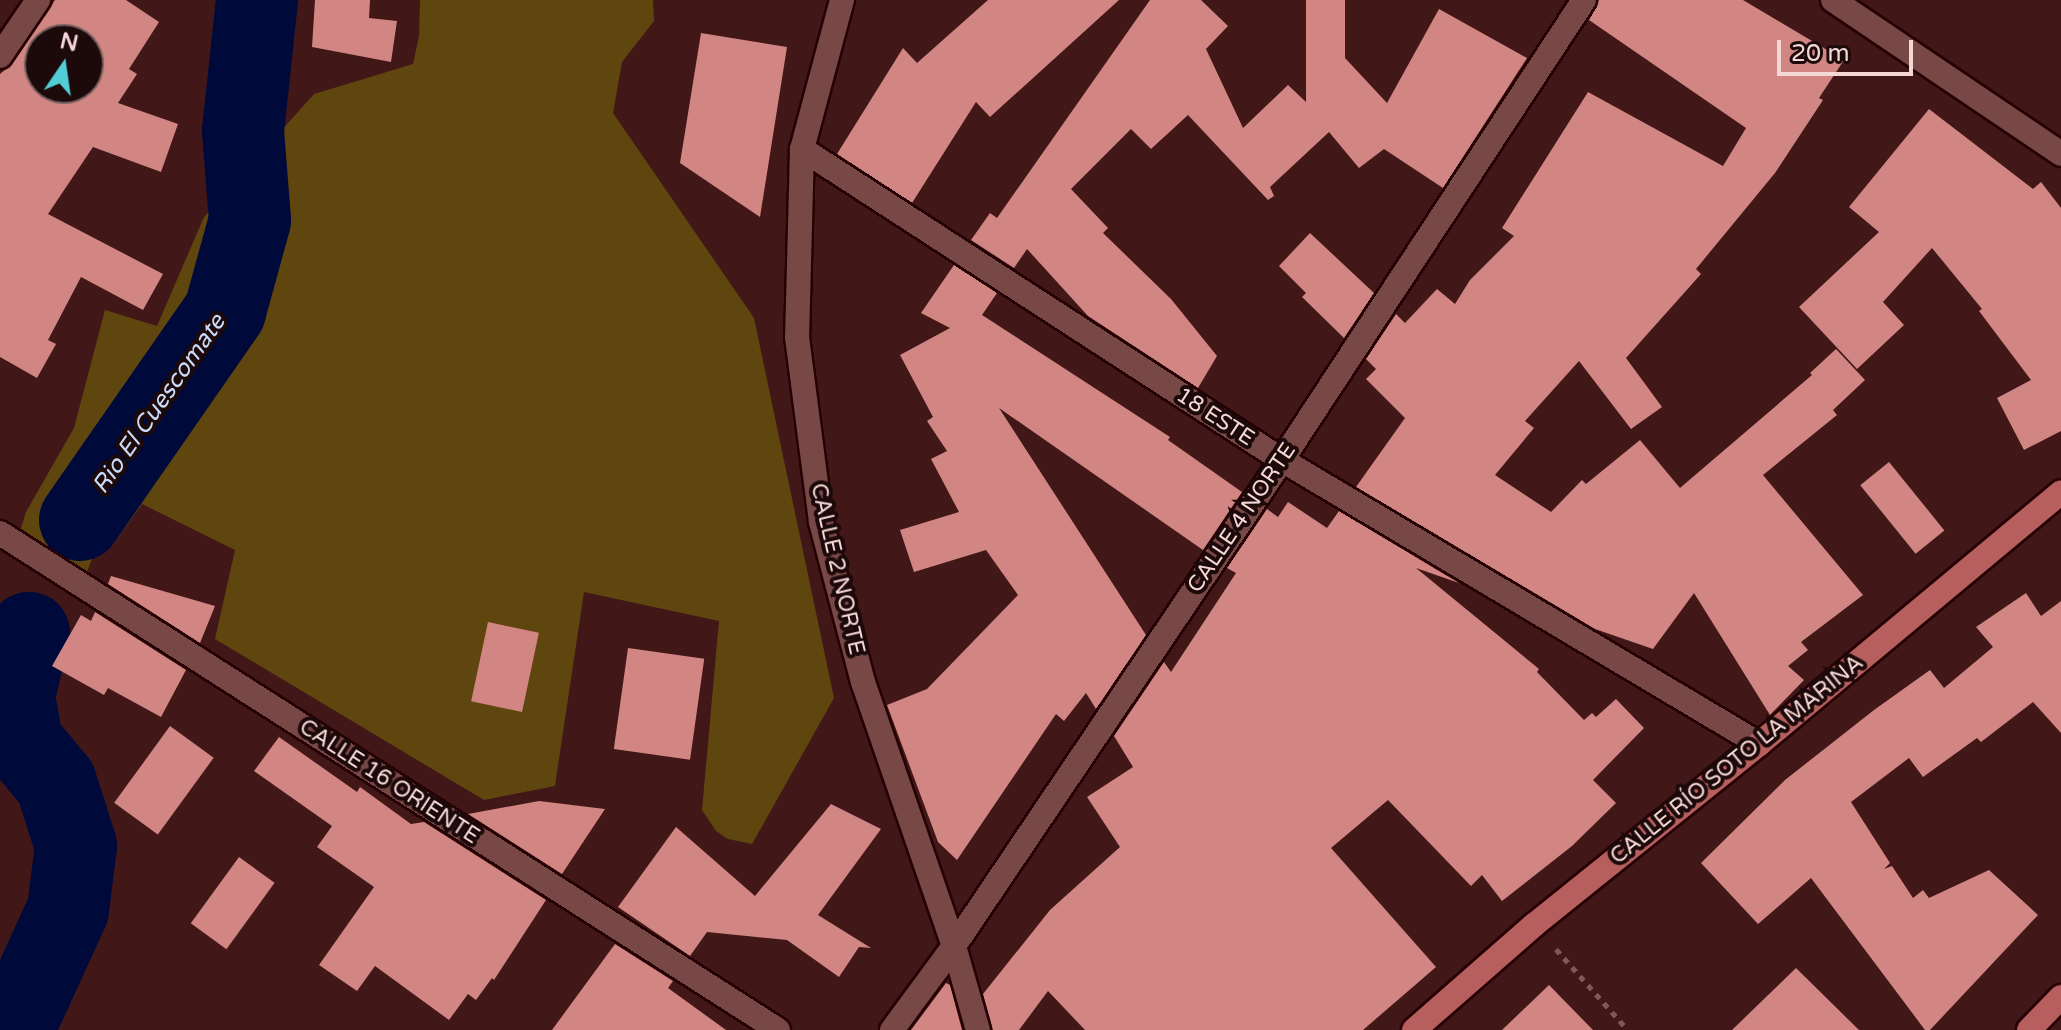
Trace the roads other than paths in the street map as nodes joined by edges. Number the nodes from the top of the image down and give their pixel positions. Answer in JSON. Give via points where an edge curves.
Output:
{"nodes":[{"id":1,"x":38,"y":0,"type":"edge"},
{"id":2,"x":842,"y":0,"type":"edge"},
{"id":3,"x":1584,"y":0,"type":"edge"},
{"id":4,"x":1833,"y":0,"type":"edge"},
{"id":5,"x":0,"y":56,"type":"edge"},
{"id":6,"x":802,"y":149,"type":"junction"},
{"id":7,"x":2061,"y":154,"type":"edge"},
{"id":8,"x":1282,"y":460,"type":"junction"},
{"id":9,"x":2061,"y":492,"type":"edge"},
{"id":10,"x":0,"y":533,"type":"edge"},
{"id":11,"x":1759,"y":744,"type":"junction"},
{"id":12,"x":954,"y":946,"type":"junction"},
{"id":13,"x":2061,"y":997,"type":"edge"},
{"id":14,"x":778,"y":1030,"type":"edge"},
{"id":15,"x":892,"y":1030,"type":"edge"},
{"id":16,"x":978,"y":1030,"type":"edge"},
{"id":17,"x":1414,"y":1030,"type":"edge"},
{"id":18,"x":2029,"y":1030,"type":"edge"}],
"edges":[{"from":1,"to":5,"type":"street"},
{"from":2,"to":6,"type":"street","name":"CALLE 2 NORTE"},
{"from":3,"to":8,"type":"street","name":"CALLE 4 NORTE"},
{"from":4,"to":7,"type":"street"},
{"from":6,"to":8,"type":"street","name":"18 ESTE"},
{"from":6,"to":12,"type":"street","name":"CALLE 2 NORTE","via":[[797,337],[821,522],[863,682]]},
{"from":8,"to":11,"type":"street","name":"18 ESTE"},
{"from":8,"to":12,"type":"street","name":"CALLE 4 NORTE"},
{"from":9,"to":11,"type":"main road","name":"CALLE RÍO SOTO LA MARINA"},
{"from":10,"to":14,"type":"street","name":"CALLE 16 ORIENTE"},
{"from":11,"to":17,"type":"main road","name":"CALLE RÍO SOTO LA MARINA","via":[[1534,925]]},
{"from":12,"to":15,"type":"street","name":"CALLE 4 NORTE"},
{"from":12,"to":16,"type":"street","name":"CALLE 2 NORTE"},
{"from":13,"to":18,"type":"main road"}]}
